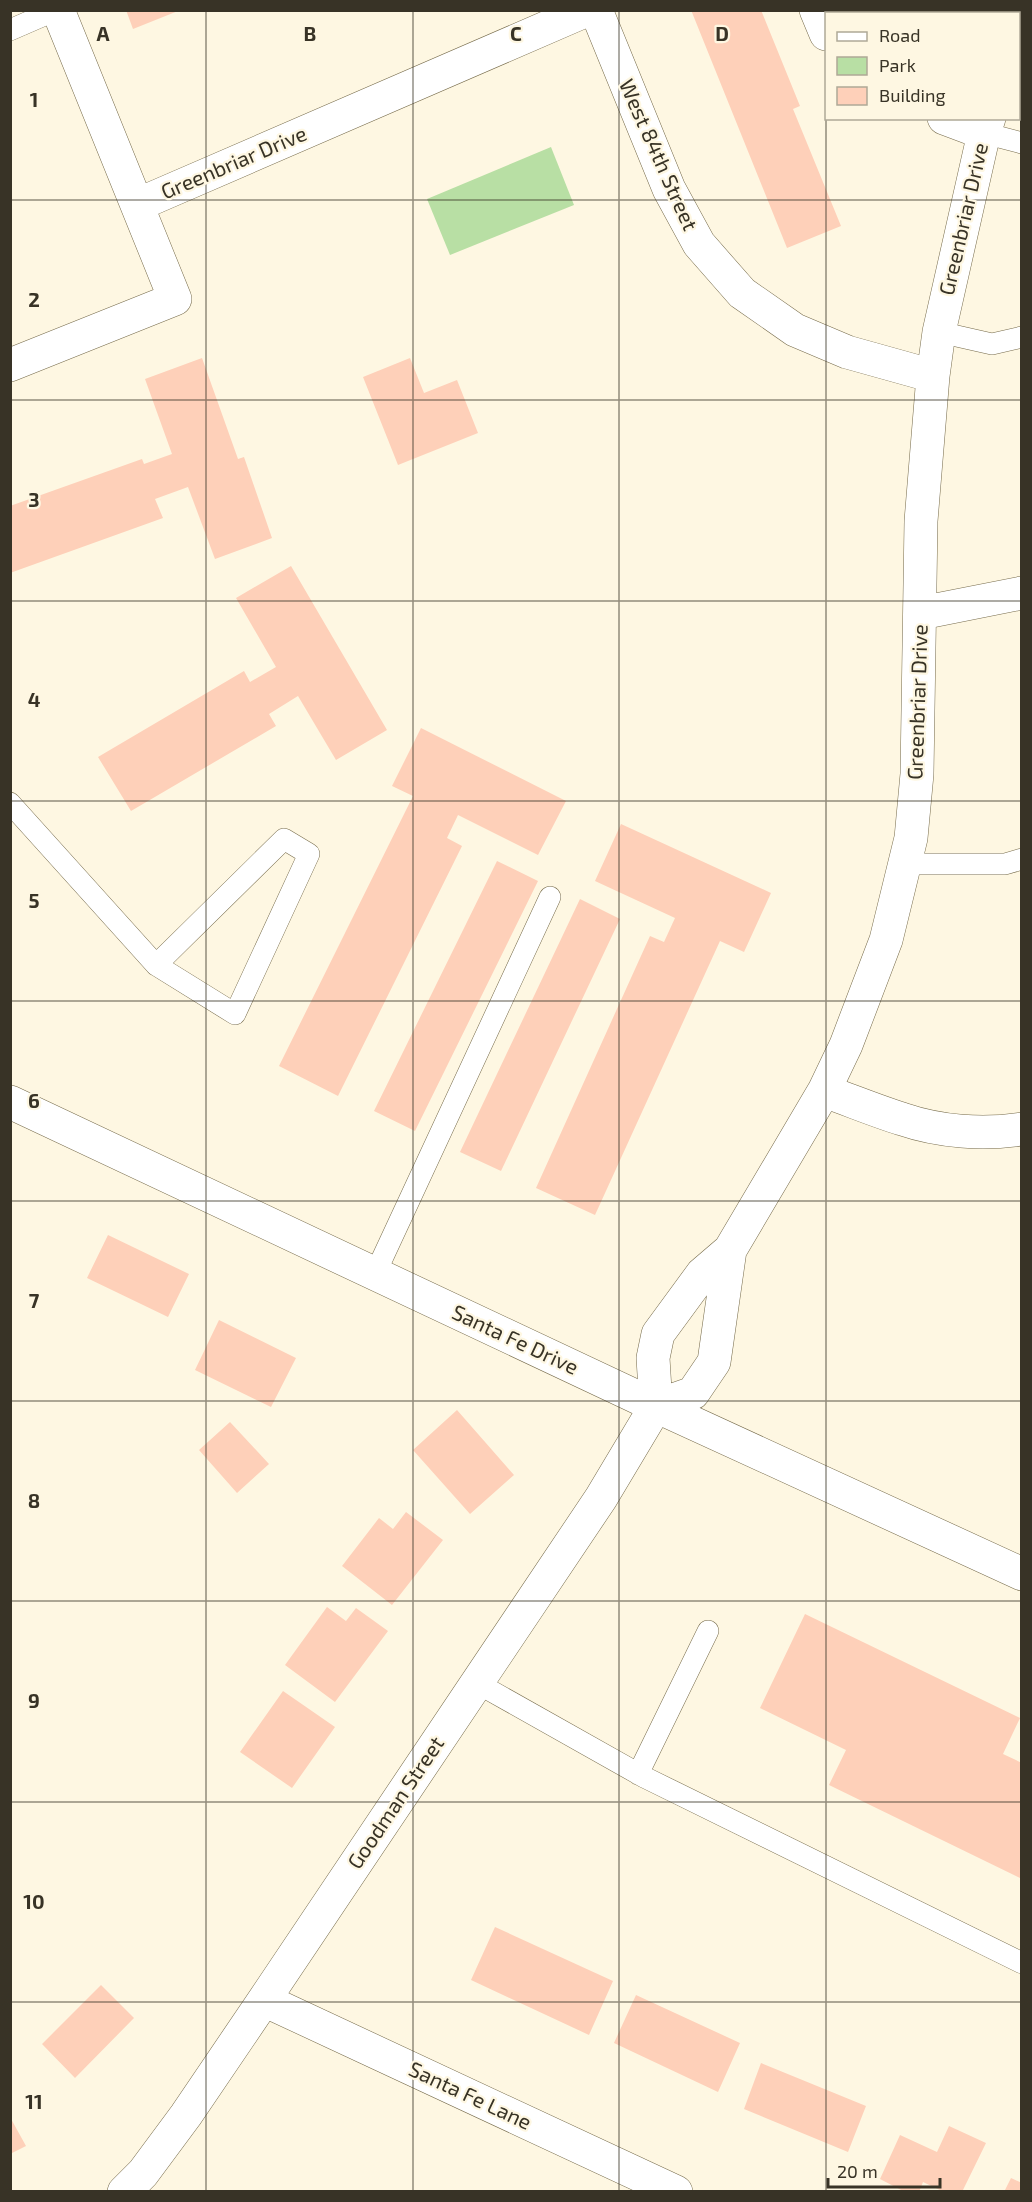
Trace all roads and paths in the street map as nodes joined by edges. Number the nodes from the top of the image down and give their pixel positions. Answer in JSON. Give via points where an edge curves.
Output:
{"nodes":[{"id":1,"x":57,"y":10,"type":"edge"},
{"id":2,"x":587,"y":10,"type":"edge"},
{"id":3,"x":596,"y":10,"type":"edge"},
{"id":4,"x":816,"y":10,"type":"edge"},
{"id":5,"x":10,"y":30,"type":"edge"},
{"id":6,"x":825,"y":32,"type":"edge"},
{"id":7,"x":954,"y":120,"type":"edge"},
{"id":8,"x":986,"y":126,"type":"edge"},
{"id":9,"x":1022,"y":143,"type":"edge"},
{"id":10,"x":137,"y":205,"type":"junction"},
{"id":11,"x":939,"y":332,"type":"junction"},
{"id":12,"x":1022,"y":337,"type":"edge"},
{"id":13,"x":10,"y":365,"type":"edge"},
{"id":14,"x":933,"y":375,"type":"junction"},
{"id":15,"x":1022,"y":593,"type":"edge"},
{"id":16,"x":921,"y":613,"type":"junction"},
{"id":17,"x":10,"y":803,"type":"edge"},
{"id":18,"x":1022,"y":859,"type":"edge"},
{"id":19,"x":904,"y":864,"type":"junction"},
{"id":20,"x":550,"y":897,"type":"dead end"},
{"id":21,"x":156,"y":965,"type":"junction"},
{"id":22,"x":824,"y":1091,"type":"junction"},
{"id":23,"x":10,"y":1102,"type":"edge"},
{"id":24,"x":1022,"y":1129,"type":"edge"},
{"id":25,"x":730,"y":1250,"type":"junction"},
{"id":26,"x":375,"y":1274,"type":"junction"},
{"id":27,"x":656,"y":1406,"type":"junction"},
{"id":28,"x":1022,"y":1574,"type":"edge"},
{"id":29,"x":708,"y":1631,"type":"dead end"},
{"id":30,"x":477,"y":1683,"type":"junction"},
{"id":31,"x":638,"y":1774,"type":"junction"},
{"id":32,"x":1022,"y":1963,"type":"edge"},
{"id":33,"x":264,"y":2000,"type":"junction"},
{"id":34,"x":124,"y":2192,"type":"edge"},
{"id":35,"x":676,"y":2192,"type":"edge"}],
"edges":[{"from":1,"to":5,"type":"lane"},
{"from":1,"to":10,"type":"street"},
{"from":2,"to":10,"type":"street","name":"Greenbriar Drive"},
{"from":3,"to":14,"type":"street","name":"West 84th Street","via":[[669,189],[699,244],[742,293],[795,330],[847,352]]},
{"from":4,"to":6,"type":"street"},
{"from":7,"to":8,"type":"street"},
{"from":8,"to":9,"type":"lane"},
{"from":8,"to":11,"type":"street","name":"Greenbriar Drive"},
{"from":10,"to":13,"type":"street","name":"Greenbriar Drive","via":[[175,299]]},
{"from":11,"to":12,"type":"lane","via":[[992,344]]},
{"from":11,"to":14,"type":"street","name":"Greenbriar Drive"},
{"from":14,"to":16,"type":"street","name":"Greenbriar Drive","via":[[921,521]]},
{"from":15,"to":16,"type":"street"},
{"from":16,"to":19,"type":"street","name":"Greenbriar Drive","via":[[917,774],[911,838]]},
{"from":17,"to":21,"type":"lane"},
{"from":18,"to":19,"type":"lane","via":[[1005,864]]},
{"from":19,"to":22,"type":"street","name":"Greenbriar Drive","via":[[886,940]]},
{"from":20,"to":26,"type":"lane"},
{"from":21,"to":21,"type":"lane","via":[[284,839],[309,854],[235,1014]]},
{"from":22,"to":24,"type":"street","via":[[904,1120],[951,1130]]},
{"from":22,"to":25,"type":"street","name":"Greenbriar Drive"},
{"from":23,"to":26,"type":"street","name":"Santa Fe Drive"},
{"from":25,"to":27,"type":"street","name":"Greenbriar Drive","via":[[702,1274],[658,1334],[653,1358]]},
{"from":25,"to":27,"type":"street","name":"Greenbriar Drive","via":[[714,1362],[693,1393]]},
{"from":26,"to":27,"type":"street","name":"Santa Fe Drive"},
{"from":27,"to":28,"type":"street","name":"Santa Fe Drive"},
{"from":27,"to":30,"type":"street","name":"Goodman Street","via":[[601,1498]]},
{"from":29,"to":31,"type":"lane"},
{"from":30,"to":31,"type":"lane"},
{"from":30,"to":33,"type":"street","name":"Goodman Street"},
{"from":31,"to":32,"type":"lane"},
{"from":33,"to":34,"type":"street","name":"Goodman Street","via":[[186,2115]]},
{"from":33,"to":35,"type":"street","name":"Santa Fe Lane"}]}
